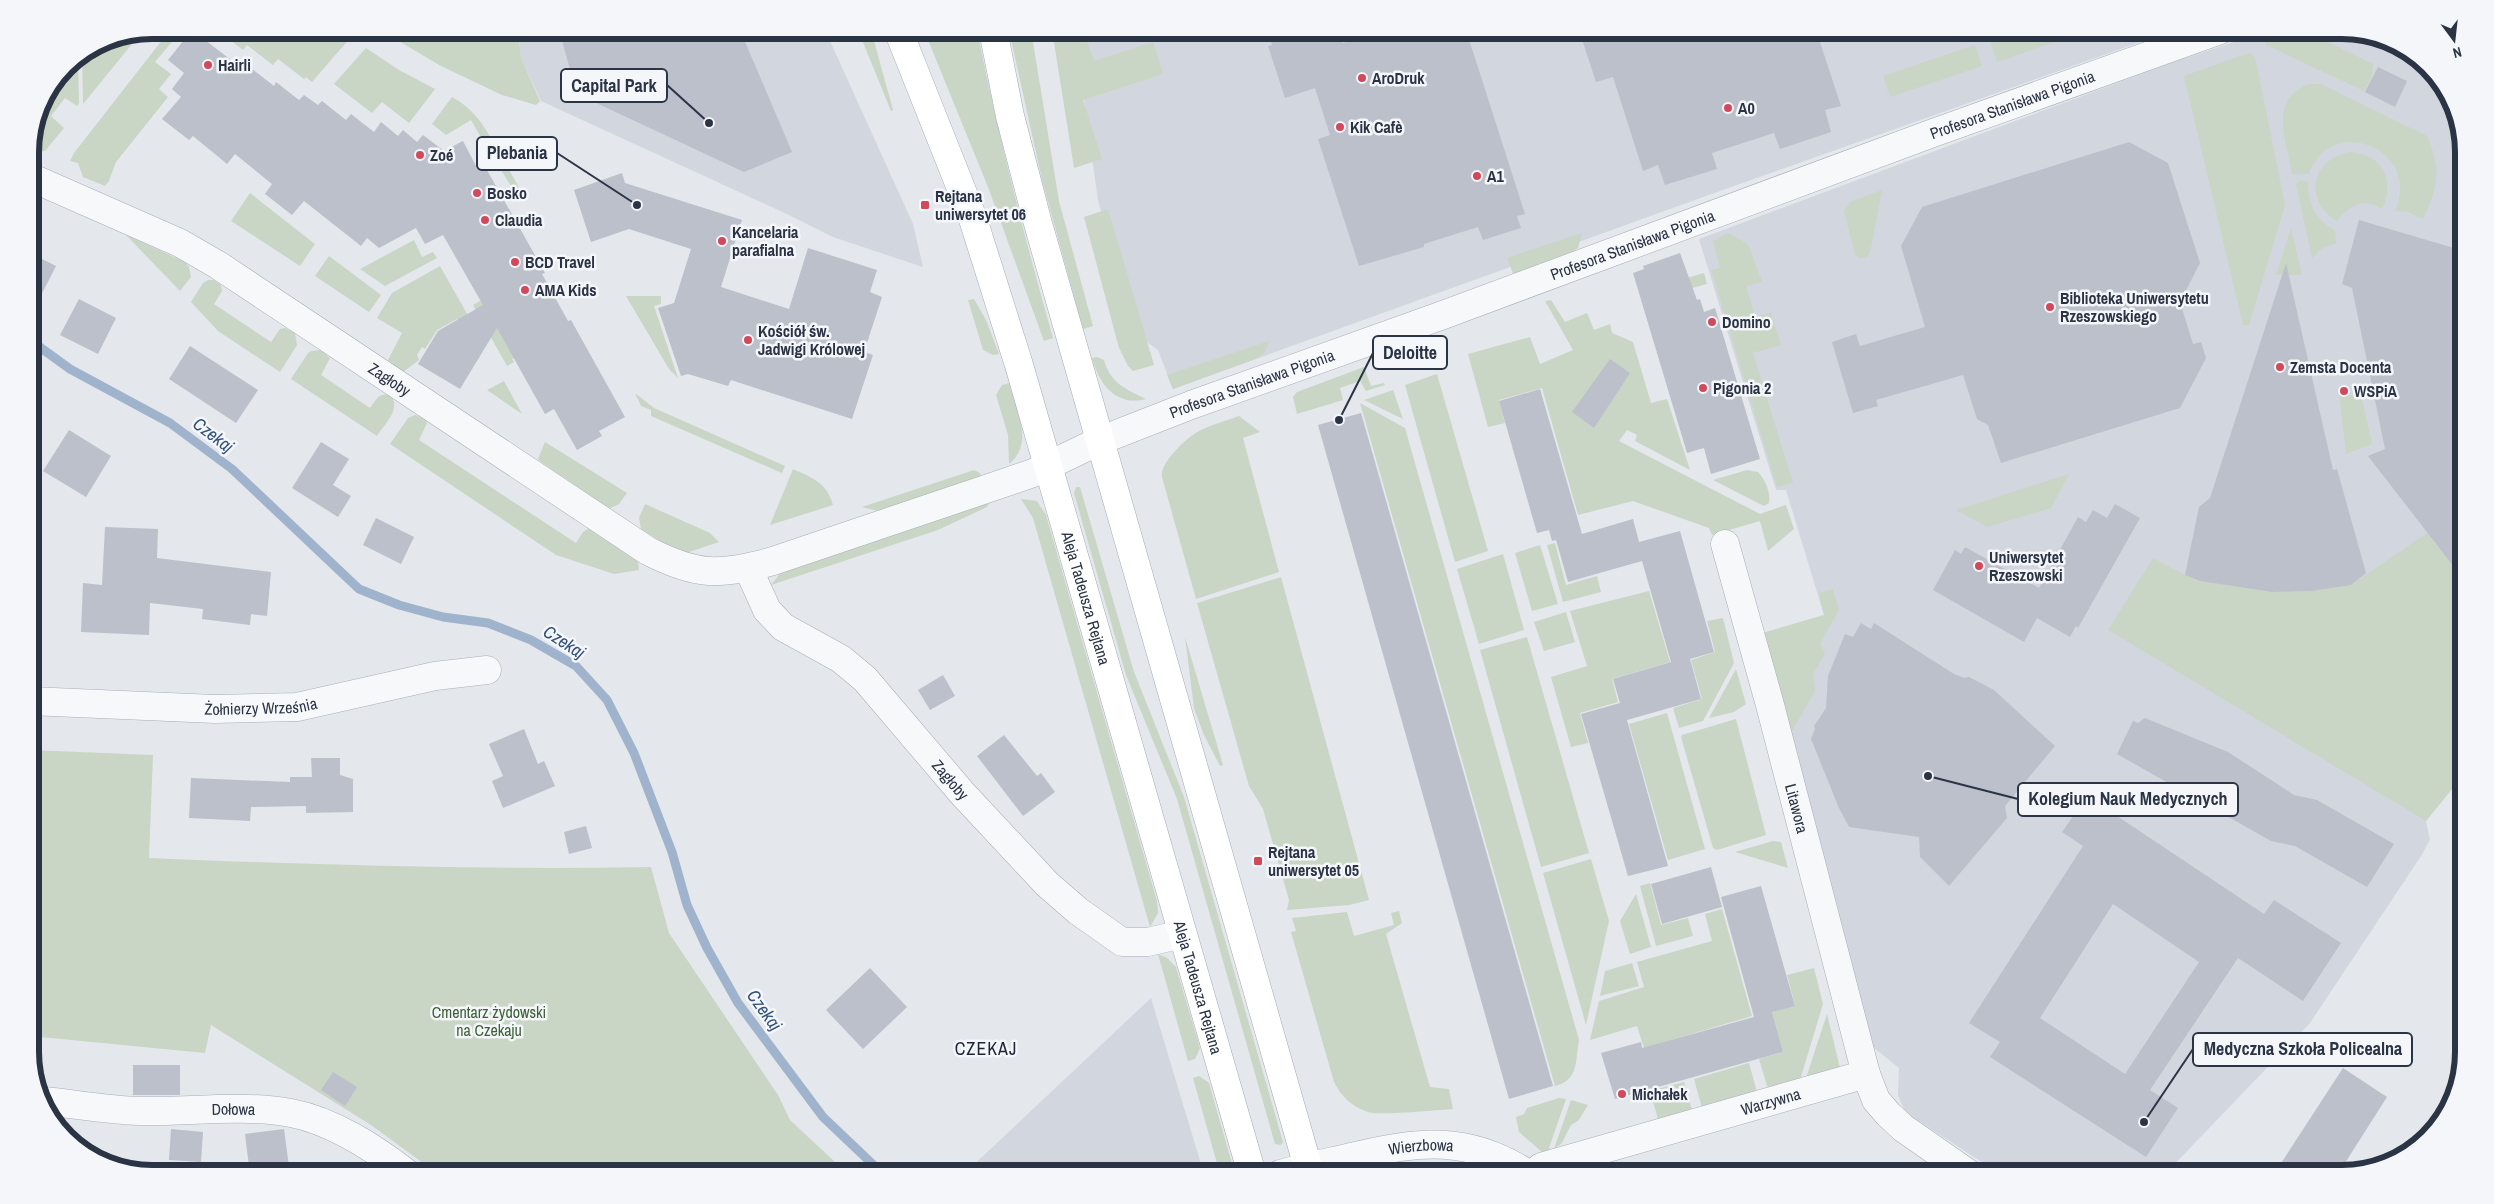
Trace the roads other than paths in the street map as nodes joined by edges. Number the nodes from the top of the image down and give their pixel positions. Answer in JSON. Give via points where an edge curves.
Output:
{"nodes":[{"id":1,"x":902,"y":39,"type":"edge"},
{"id":2,"x":995,"y":39,"type":"edge"},
{"id":3,"x":2195,"y":39,"type":"edge"},
{"id":4,"x":39,"y":181,"type":"edge"},
{"id":5,"x":1099,"y":441,"type":"junction"},
{"id":6,"x":1048,"y":466,"type":"junction"},
{"id":7,"x":1725,"y":544,"type":"dead end"},
{"id":8,"x":748,"y":568,"type":"junction"},
{"id":9,"x":487,"y":670,"type":"dead end"},
{"id":10,"x":39,"y":701,"type":"edge"},
{"id":11,"x":1182,"y":934,"type":"junction"},
{"id":12,"x":1866,"y":1074,"type":"junction"},
{"id":13,"x":50,"y":1102,"type":"edge"},
{"id":14,"x":396,"y":1165,"type":"edge"},
{"id":15,"x":1249,"y":1165,"type":"edge"},
{"id":16,"x":1308,"y":1165,"type":"edge"},
{"id":17,"x":1327,"y":1165,"type":"edge"},
{"id":18,"x":1514,"y":1165,"type":"edge"},
{"id":19,"x":1548,"y":1165,"type":"edge"},
{"id":20,"x":1956,"y":1165,"type":"edge"}],
"edges":[{"from":1,"to":6,"type":"main road","name":"Aleja Tadeusza Rejtana","via":[[972,216]]},
{"from":2,"to":5,"type":"main road","via":[[1010,116]]},
{"from":3,"to":5,"type":"street","name":"Profesora Stanisława Pigonia"},
{"from":4,"to":8,"type":"street","name":"Zagłoby","via":[[180,243],[218,265],[648,551],[702,571]]},
{"from":5,"to":6,"type":"street","name":"Profesora Stanisława Pigonia"},
{"from":5,"to":16,"type":"main road"},
{"from":6,"to":8,"type":"street","name":"Zagłoby"},
{"from":6,"to":11,"type":"main road","name":"Aleja Tadeusza Rejtana"},
{"from":7,"to":12,"type":"street","name":"Litawora"},
{"from":8,"to":11,"type":"street","name":"Zagłoby","via":[[767,610],[783,627],[840,659],[865,679],[962,793],[1047,884],[1078,911],[1122,942],[1148,942]]},
{"from":9,"to":10,"type":"street","name":"Żołnierzy Września","via":[[435,676],[297,707],[215,709]]},
{"from":11,"to":15,"type":"main road","name":"Aleja Tadeusza Rejtana"},
{"from":12,"to":19,"type":"street","name":"Warzywna"},
{"from":12,"to":20,"type":"street","via":[[1876,1100],[1888,1114]]},
{"from":13,"to":14,"type":"street","name":"Dołowa","via":[[137,1111],[264,1110],[291,1113],[318,1120]]},
{"from":17,"to":18,"type":"street","name":"Wierzbowa","via":[[1384,1149],[1430,1143],[1482,1152]]}]}
